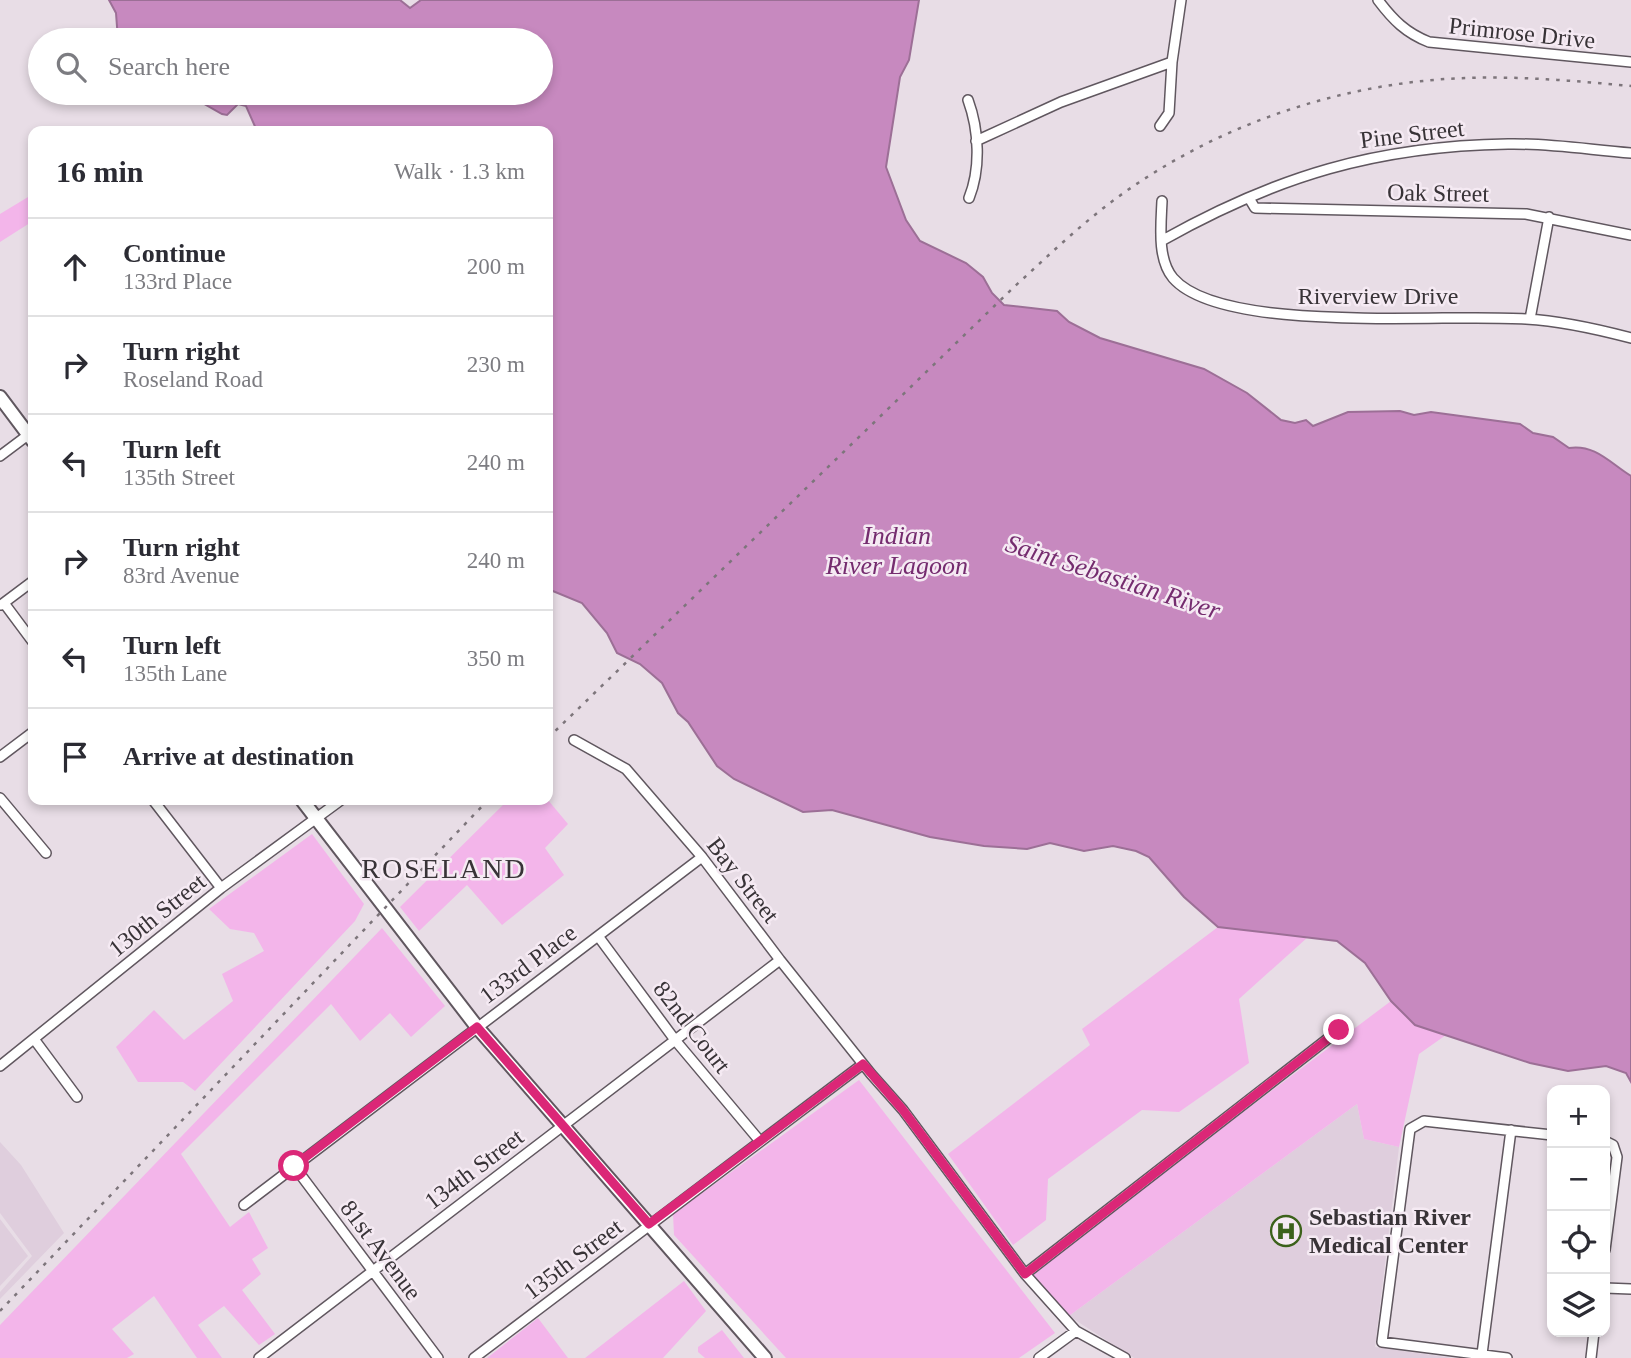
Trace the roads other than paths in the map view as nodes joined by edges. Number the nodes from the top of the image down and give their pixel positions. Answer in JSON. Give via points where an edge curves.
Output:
{"nodes":[{"id":1,"x":1183,"y":0,"type":"edge"},
{"id":2,"x":1378,"y":0,"type":"edge"},
{"id":3,"x":1172,"y":62,"type":"junction"},
{"id":4,"x":1631,"y":62,"type":"edge"},
{"id":5,"x":968,"y":100,"type":"dead end"},
{"id":6,"x":1160,"y":127,"type":"dead end"},
{"id":7,"x":976,"y":141,"type":"junction"},
{"id":8,"x":1631,"y":153,"type":"edge"},
{"id":9,"x":969,"y":198,"type":"dead end"},
{"id":10,"x":1249,"y":198,"type":"junction"},
{"id":11,"x":1162,"y":201,"type":"dead end"},
{"id":12,"x":1549,"y":217,"type":"junction"},
{"id":13,"x":1631,"y":235,"type":"edge"},
{"id":14,"x":1163,"y":240,"type":"junction"},
{"id":15,"x":1530,"y":319,"type":"junction"},
{"id":16,"x":1631,"y":338,"type":"edge"},
{"id":17,"x":0,"y":397,"type":"edge"},
{"id":18,"x":28,"y":431,"type":"edge"},
{"id":19,"x":28,"y":438,"type":"edge"},
{"id":20,"x":0,"y":456,"type":"edge"},
{"id":21,"x":28,"y":585,"type":"edge"},
{"id":22,"x":2,"y":604,"type":"edge"},
{"id":23,"x":28,"y":636,"type":"edge"},
{"id":24,"x":28,"y":736,"type":"edge"},
{"id":25,"x":574,"y":740,"type":"dead end"},
{"id":26,"x":0,"y":757,"type":"edge"},
{"id":27,"x":0,"y":798,"type":"edge"},
{"id":28,"x":157,"y":805,"type":"edge"},
{"id":29,"x":306,"y":805,"type":"edge"},
{"id":30,"x":334,"y":805,"type":"edge"},
{"id":31,"x":316,"y":819,"type":"junction"},
{"id":32,"x":46,"y":853,"type":"dead end"},
{"id":33,"x":702,"y":857,"type":"junction"},
{"id":34,"x":221,"y":888,"type":"junction"},
{"id":35,"x":598,"y":936,"type":"junction"},
{"id":36,"x":780,"y":960,"type":"junction"},
{"id":37,"x":477,"y":1027,"type":"junction"},
{"id":38,"x":1339,"y":1030,"type":"dead end"},
{"id":39,"x":34,"y":1039,"type":"junction"},
{"id":40,"x":675,"y":1040,"type":"junction"},
{"id":41,"x":863,"y":1064,"type":"junction"},
{"id":42,"x":0,"y":1066,"type":"edge"},
{"id":43,"x":77,"y":1097,"type":"dead end"},
{"id":44,"x":564,"y":1125,"type":"junction"},
{"id":45,"x":1511,"y":1130,"type":"junction"},
{"id":46,"x":1547,"y":1134,"type":"edge"},
{"id":47,"x":759,"y":1140,"type":"junction"},
{"id":48,"x":1610,"y":1145,"type":"edge"},
{"id":49,"x":294,"y":1166,"type":"junction"},
{"id":50,"x":244,"y":1205,"type":"dead end"},
{"id":51,"x":1610,"y":1211,"type":"edge"},
{"id":52,"x":649,"y":1224,"type":"junction"},
{"id":53,"x":373,"y":1271,"type":"junction"},
{"id":54,"x":1025,"y":1274,"type":"junction"},
{"id":55,"x":1610,"y":1289,"type":"edge"},
{"id":56,"x":1631,"y":1289,"type":"edge"},
{"id":57,"x":1076,"y":1331,"type":"junction"},
{"id":58,"x":1593,"y":1337,"type":"edge"},
{"id":59,"x":1482,"y":1354,"type":"junction"},
{"id":60,"x":258,"y":1358,"type":"edge"},
{"id":61,"x":438,"y":1358,"type":"edge"},
{"id":62,"x":474,"y":1358,"type":"edge"},
{"id":63,"x":765,"y":1358,"type":"edge"},
{"id":64,"x":1039,"y":1358,"type":"edge"},
{"id":65,"x":1125,"y":1358,"type":"edge"},
{"id":66,"x":1507,"y":1358,"type":"edge"},
{"id":67,"x":1591,"y":1358,"type":"edge"}],
"edges":[{"from":1,"to":3,"type":"street"},
{"from":2,"to":4,"type":"street","name":"Primrose Drive","via":[[1411,35],[1453,47]]},
{"from":3,"to":6,"type":"street","via":[[1169,113]]},
{"from":3,"to":7,"type":"street","via":[[1060,102]]},
{"from":5,"to":7,"type":"street","via":[[976,122]]},
{"from":7,"to":9,"type":"street"},
{"from":8,"to":10,"type":"street","name":"Pine Street","via":[[1511,144],[1410,149],[1341,163]]},
{"from":10,"to":12,"type":"street","name":"Oak Street","via":[[1255,208]]},
{"from":10,"to":14,"type":"street","name":"Pine Street"},
{"from":11,"to":14,"type":"street","name":"Riverview Drive"},
{"from":12,"to":13,"type":"street","name":"Oak Street"},
{"from":12,"to":15,"type":"street"},
{"from":14,"to":15,"type":"street","name":"Riverview Drive","via":[[1164,262],[1172,278],[1207,302],[1230,308],[1295,316]]},
{"from":15,"to":16,"type":"street","name":"Riverview Drive"},
{"from":17,"to":18,"type":"main road"},
{"from":19,"to":20,"type":"street"},
{"from":21,"to":22,"type":"street"},
{"from":22,"to":23,"type":"street"},
{"from":24,"to":26,"type":"street"},
{"from":25,"to":33,"type":"street","name":"Bay Street","via":[[626,769]]},
{"from":27,"to":32,"type":"street"},
{"from":28,"to":34,"type":"street"},
{"from":29,"to":31,"type":"main road"},
{"from":30,"to":31,"type":"street","name":"130th Street"},
{"from":31,"to":34,"type":"street","name":"130th Street"},
{"from":31,"to":37,"type":"main road"},
{"from":33,"to":35,"type":"street","name":"133rd Place"},
{"from":33,"to":36,"type":"street","name":"Bay Street"},
{"from":34,"to":39,"type":"street","name":"130th Street"},
{"from":35,"to":37,"type":"street","name":"133rd Place"},
{"from":35,"to":40,"type":"street","name":"82nd Court"},
{"from":36,"to":40,"type":"street","name":"134th Street"},
{"from":36,"to":41,"type":"street","name":"Bay Street"},
{"from":37,"to":44,"type":"main road"},
{"from":37,"to":49,"type":"street","name":"133rd Place"},
{"from":38,"to":54,"type":"street"},
{"from":39,"to":42,"type":"street","name":"130th Street"},
{"from":39,"to":43,"type":"street"},
{"from":40,"to":44,"type":"street","name":"134th Street"},
{"from":40,"to":47,"type":"street","name":"82nd Court"},
{"from":41,"to":47,"type":"street","name":"135th Street"},
{"from":41,"to":54,"type":"street","name":"Bay Street","via":[[903,1110]]},
{"from":44,"to":52,"type":"main road"},
{"from":44,"to":53,"type":"street","name":"134th Street"},
{"from":45,"to":46,"type":"street"},
{"from":45,"to":59,"type":"street"},
{"from":45,"to":59,"type":"street","via":[[1424,1121],[1410,1129],[1382,1342]]},
{"from":47,"to":52,"type":"street","name":"135th Street"},
{"from":48,"to":51,"type":"street","via":[[1617,1157]]},
{"from":49,"to":50,"type":"street","name":"133rd Place"},
{"from":49,"to":53,"type":"street","name":"81st Avenue"},
{"from":52,"to":62,"type":"street","name":"135th Street"},
{"from":52,"to":63,"type":"main road"},
{"from":53,"to":60,"type":"street","name":"134th Street"},
{"from":53,"to":61,"type":"street","name":"81st Avenue"},
{"from":54,"to":57,"type":"street","name":"Bay Street"},
{"from":55,"to":56,"type":"street"},
{"from":57,"to":64,"type":"street"},
{"from":57,"to":65,"type":"street","name":"Bay Street"},
{"from":58,"to":67,"type":"street"},
{"from":59,"to":66,"type":"street"}]}
